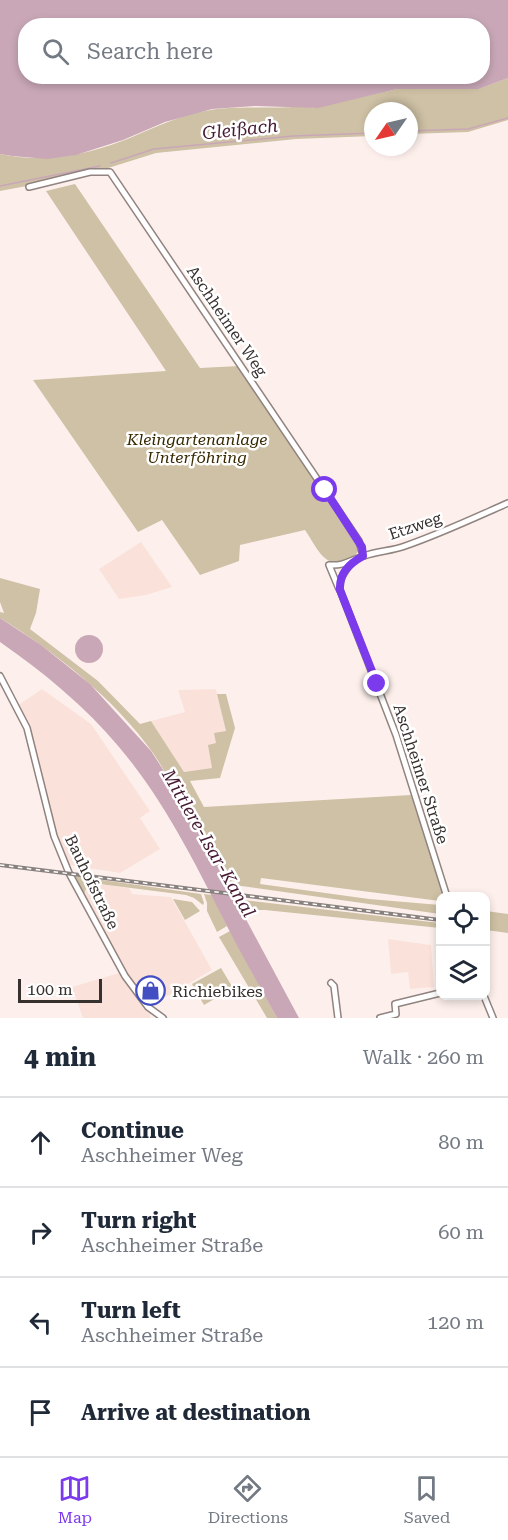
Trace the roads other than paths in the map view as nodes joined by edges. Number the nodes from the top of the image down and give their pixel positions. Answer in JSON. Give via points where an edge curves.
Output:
{"nodes":[{"id":1,"x":29,"y":187,"type":"dead end"},
{"id":2,"x":508,"y":503,"type":"edge"},
{"id":3,"x":363,"y":556,"type":"junction"},
{"id":4,"x":352,"y":562,"type":"junction"},
{"id":5,"x":329,"y":565,"type":"joint"},
{"id":6,"x":340,"y":590,"type":"junction"},
{"id":7,"x":0,"y":676,"type":"edge"},
{"id":8,"x":445,"y":892,"type":"edge"},
{"id":9,"x":331,"y":983,"type":"dead end"},
{"id":10,"x":436,"y":994,"type":"edge"},
{"id":11,"x":486,"y":1000,"type":"edge"},
{"id":12,"x":163,"y":1018,"type":"edge"},
{"id":13,"x":338,"y":1018,"type":"edge"},
{"id":14,"x":380,"y":1018,"type":"edge"},
{"id":15,"x":493,"y":1018,"type":"edge"}],
"edges":[{"from":1,"to":3,"type":"street","name":"Aschheimer Weg","via":[[90,172],[110,172],[359,541]]},
{"from":2,"to":3,"type":"street","name":"Etzweg","via":[[433,536]]},
{"from":3,"to":4,"type":"street","name":"Etzweg"},
{"from":4,"to":5,"type":"street","name":"Etzweg"},
{"from":4,"to":6,"type":"street","via":[[342,574]]},
{"from":5,"to":6,"type":"street","name":"Aschheimer Straße"},
{"from":6,"to":8,"type":"street","name":"Aschheimer Straße","via":[[396,735]]},
{"from":7,"to":12,"type":"street","name":"Bauhofstraße","via":[[27,728],[54,836],[68,870],[125,976],[148,1007]]},
{"from":9,"to":13,"type":"street"},
{"from":10,"to":14,"type":"street","via":[[395,1004],[396,1014]]},
{"from":11,"to":15,"type":"street"}]}
